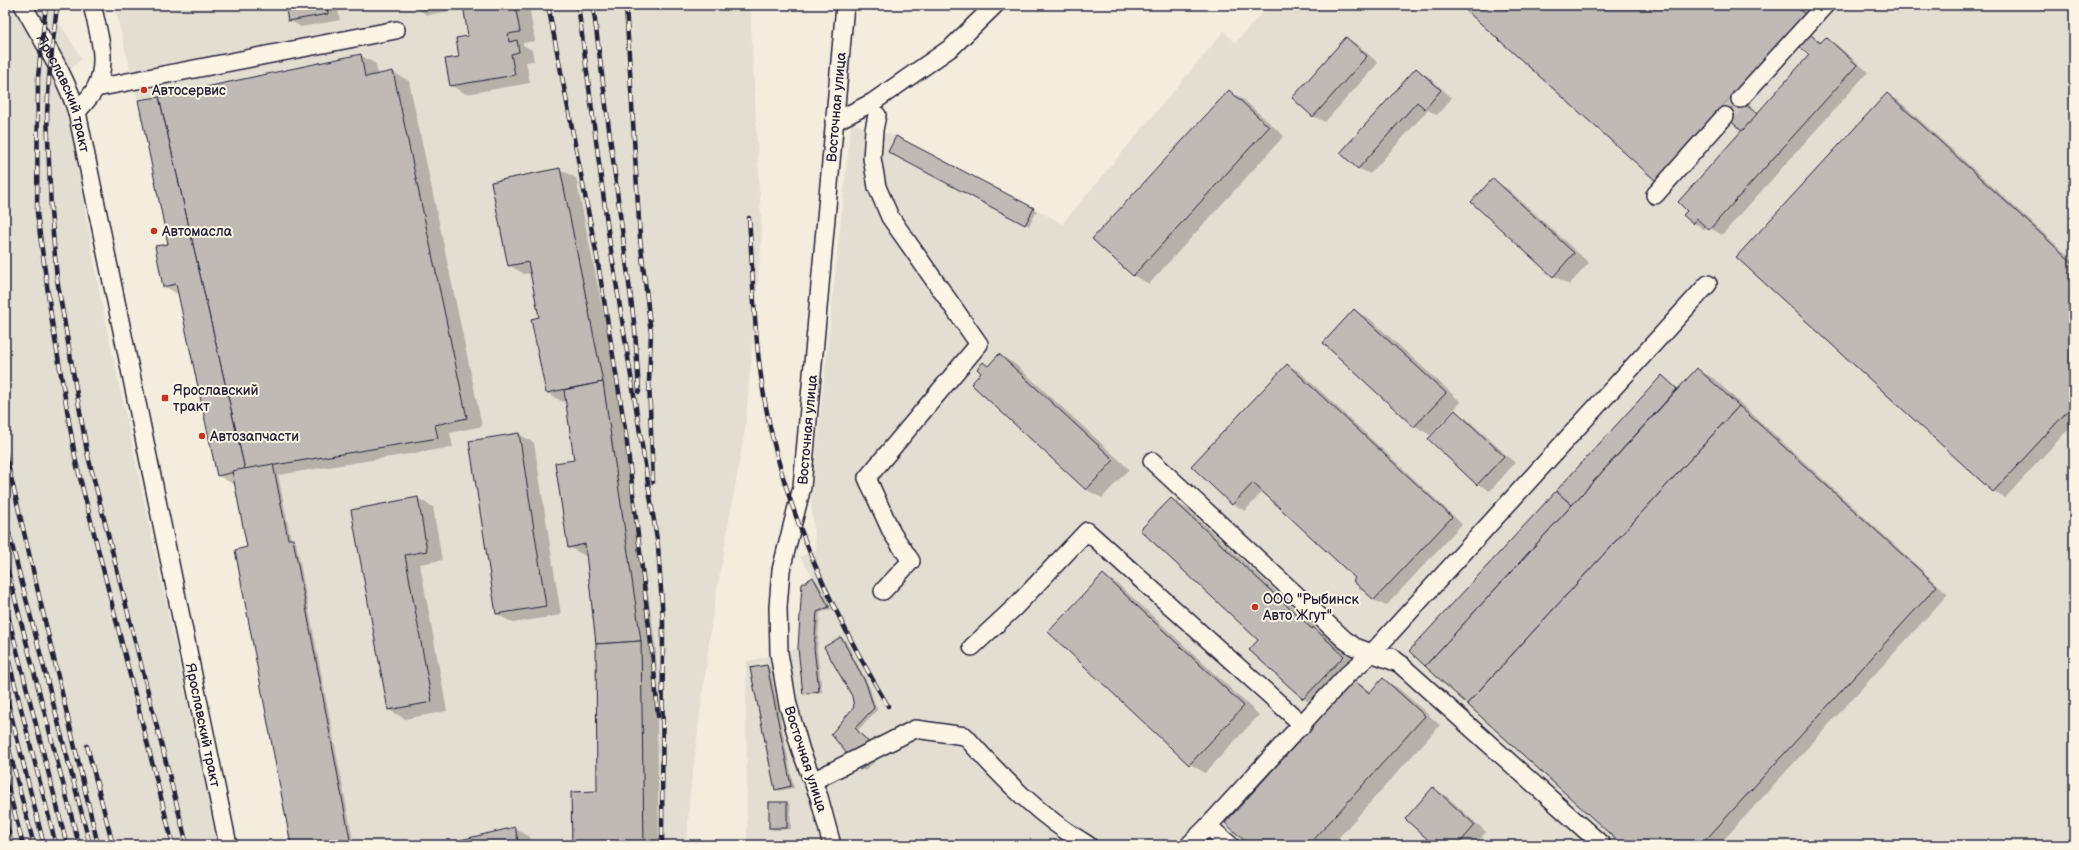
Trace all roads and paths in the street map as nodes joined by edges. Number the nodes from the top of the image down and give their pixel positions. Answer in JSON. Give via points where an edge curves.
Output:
{"nodes":[{"id":1,"x":23,"y":5,"type":"edge"},
{"id":2,"x":92,"y":5,"type":"edge"},
{"id":3,"x":845,"y":5,"type":"edge"},
{"id":4,"x":995,"y":5,"type":"edge"},
{"id":5,"x":1825,"y":5,"type":"edge"},
{"id":6,"x":396,"y":30,"type":"dead end"},
{"id":7,"x":96,"y":88,"type":"junction"},
{"id":8,"x":1740,"y":99,"type":"tunnel mouth"},
{"id":9,"x":77,"y":112,"type":"junction"},
{"id":10,"x":877,"y":116,"type":"dead end"},
{"id":11,"x":1725,"y":116,"type":"tunnel mouth"},
{"id":12,"x":834,"y":122,"type":"junction"},
{"id":13,"x":1655,"y":195,"type":"dead end"},
{"id":14,"x":1708,"y":284,"type":"dead end"},
{"id":15,"x":1152,"y":461,"type":"dead end"},
{"id":16,"x":883,"y":591,"type":"dead end"},
{"id":17,"x":972,"y":647,"type":"dead end"},
{"id":18,"x":1375,"y":649,"type":"junction"},
{"id":19,"x":1303,"y":724,"type":"junction"},
{"id":20,"x":813,"y":782,"type":"junction"},
{"id":21,"x":1208,"y":826,"type":"junction"},
{"id":22,"x":228,"y":845,"type":"edge"},
{"id":23,"x":832,"y":845,"type":"edge"},
{"id":24,"x":1088,"y":845,"type":"edge"},
{"id":25,"x":1189,"y":845,"type":"edge"},
{"id":26,"x":1230,"y":845,"type":"edge"},
{"id":27,"x":1602,"y":845,"type":"edge"}],
"edges":[{"from":1,"to":9,"type":"street","name":"Ярославский тракт","via":[[72,95]]},
{"from":2,"to":7,"type":"street","via":[[101,44],[102,70]]},
{"from":3,"to":12,"type":"street","name":"Восточная улица"},
{"from":4,"to":12,"type":"street","via":[[952,47],[873,102]]},
{"from":5,"to":8,"type":"street"},
{"from":6,"to":7,"type":"street"},
{"from":7,"to":9,"type":"street"},
{"from":9,"to":22,"type":"street","name":"Ярославский тракт"},
{"from":10,"to":16,"type":"street","via":[[872,158],[877,187],[890,217],[978,344],[867,478],[892,533],[911,561]]},
{"from":11,"to":13,"type":"street"},
{"from":12,"to":20,"type":"street","name":"Восточная улица","via":[[802,487],[781,570],[778,607],[779,653],[788,705]]},
{"from":14,"to":18,"type":"street"},
{"from":15,"to":18,"type":"street","via":[[1345,640],[1355,647]]},
{"from":17,"to":19,"type":"street","via":[[1016,606],[1087,531]]},
{"from":18,"to":19,"type":"street","via":[[1347,675]]},
{"from":18,"to":27,"type":"street","via":[[1400,664]]},
{"from":19,"to":21,"type":"street","via":[[1275,751]]},
{"from":20,"to":23,"type":"street","name":"Восточная улица"},
{"from":20,"to":24,"type":"street","via":[[915,729],[965,736],[999,775],[1061,829]]},
{"from":21,"to":25,"type":"street"},
{"from":21,"to":26,"type":"street"}]}
